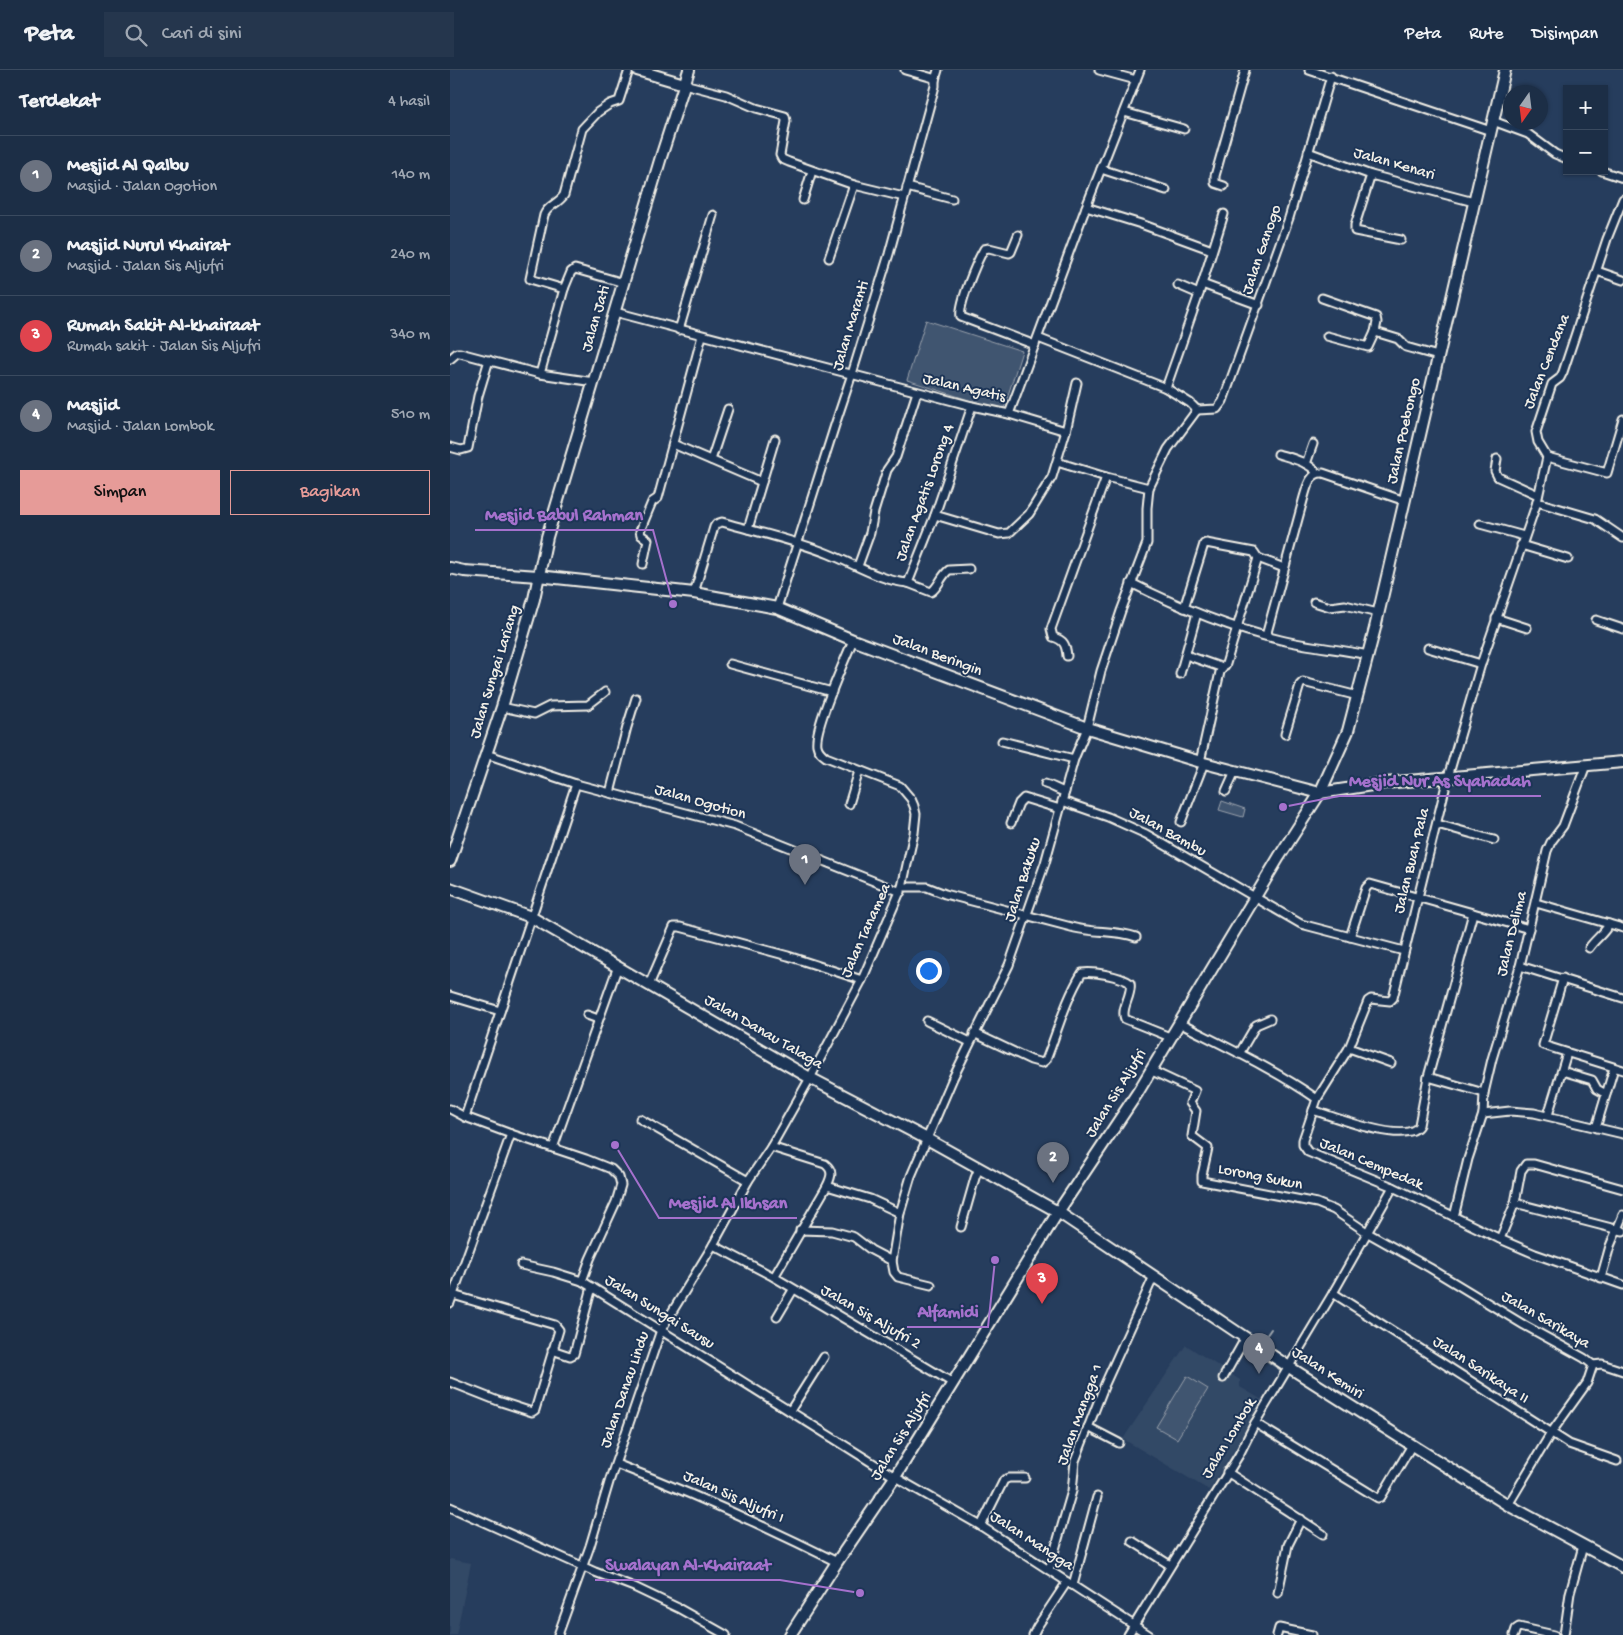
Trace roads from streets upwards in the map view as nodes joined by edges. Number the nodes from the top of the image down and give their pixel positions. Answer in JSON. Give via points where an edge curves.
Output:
{"nodes":[{"id":1,"x":629,"y":70,"type":"edge"},
{"id":2,"x":636,"y":70,"type":"edge"},
{"id":3,"x":689,"y":70,"type":"edge"},
{"id":4,"x":905,"y":70,"type":"edge"},
{"id":5,"x":938,"y":70,"type":"edge"},
{"id":6,"x":1099,"y":70,"type":"edge"},
{"id":7,"x":1140,"y":70,"type":"edge"},
{"id":8,"x":1245,"y":70,"type":"edge"},
{"id":9,"x":1309,"y":70,"type":"edge"},
{"id":10,"x":1505,"y":70,"type":"edge"},
{"id":11,"x":1337,"y":71,"type":"edge"},
{"id":12,"x":1331,"y":76,"type":"junction"},
{"id":13,"x":935,"y":80,"type":"junction"},
{"id":14,"x":1136,"y":80,"type":"junction"},
{"id":15,"x":684,"y":84,"type":"junction"},
{"id":16,"x":1124,"y":112,"type":"junction"},
{"id":17,"x":1492,"y":126,"type":"junction"},
{"id":18,"x":1184,"y":129,"type":"dead end"},
{"id":19,"x":1308,"y":152,"type":"junction"},
{"id":20,"x":1563,"y":157,"type":"edge"},
{"id":21,"x":1102,"y":168,"type":"junction"},
{"id":22,"x":812,"y":171,"type":"junction"},
{"id":23,"x":1608,"y":173,"type":"edge"},
{"id":24,"x":1371,"y":175,"type":"junction"},
{"id":25,"x":1623,"y":178,"type":"edge"},
{"id":26,"x":854,"y":185,"type":"junction"},
{"id":27,"x":1224,"y":186,"type":"dead end"},
{"id":28,"x":907,"y":187,"type":"junction"},
{"id":29,"x":1166,"y":190,"type":"dead end"},
{"id":30,"x":904,"y":198,"type":"junction"},
{"id":31,"x":952,"y":199,"type":"dead end"},
{"id":32,"x":1623,"y":199,"type":"edge"},
{"id":33,"x":803,"y":200,"type":"dead end"},
{"id":34,"x":1474,"y":202,"type":"junction"},
{"id":35,"x":1086,"y":207,"type":"junction"},
{"id":36,"x":1224,"y":214,"type":"dead end"},
{"id":37,"x":713,"y":215,"type":"dead end"},
{"id":38,"x":1018,"y":235,"type":"dead end"},
{"id":39,"x":1401,"y":240,"type":"dead end"},
{"id":40,"x":1212,"y":250,"type":"junction"},
{"id":41,"x":829,"y":258,"type":"dead end"},
{"id":42,"x":1597,"y":271,"type":"junction"},
{"id":43,"x":1623,"y":280,"type":"edge"},
{"id":44,"x":624,"y":282,"type":"junction"},
{"id":45,"x":1202,"y":284,"type":"junction"},
{"id":46,"x":1178,"y":286,"type":"dead end"},
{"id":47,"x":564,"y":289,"type":"junction"},
{"id":48,"x":1199,"y":294,"type":"junction"},
{"id":49,"x":1322,"y":298,"type":"dead end"},
{"id":50,"x":1259,"y":306,"type":"junction"},
{"id":51,"x":615,"y":312,"type":"junction"},
{"id":52,"x":679,"y":330,"type":"junction"},
{"id":53,"x":1375,"y":332,"type":"junction"},
{"id":54,"x":702,"y":336,"type":"junction"},
{"id":55,"x":1327,"y":336,"type":"dead end"},
{"id":56,"x":1037,"y":342,"type":"junction"},
{"id":57,"x":1438,"y":356,"type":"junction"},
{"id":58,"x":450,"y":359,"type":"edge"},
{"id":59,"x":489,"y":360,"type":"junction"},
{"id":60,"x":540,"y":374,"type":"junction"},
{"id":61,"x":852,"y":374,"type":"junction"},
{"id":62,"x":594,"y":382,"type":"junction"},
{"id":63,"x":1077,"y":383,"type":"dead end"},
{"id":64,"x":1166,"y":388,"type":"junction"},
{"id":65,"x":917,"y":392,"type":"junction"},
{"id":66,"x":972,"y":406,"type":"junction"},
{"id":67,"x":728,"y":409,"type":"dead end"},
{"id":68,"x":1196,"y":410,"type":"junction"},
{"id":69,"x":1009,"y":414,"type":"junction"},
{"id":70,"x":1623,"y":419,"type":"edge"},
{"id":71,"x":1066,"y":431,"type":"junction"},
{"id":72,"x":775,"y":438,"type":"dead end"},
{"id":73,"x":673,"y":444,"type":"junction"},
{"id":74,"x":1313,"y":444,"type":"dead end"},
{"id":75,"x":450,"y":447,"type":"edge"},
{"id":76,"x":1278,"y":454,"type":"dead end"},
{"id":77,"x":1547,"y":457,"type":"junction"},
{"id":78,"x":1498,"y":459,"type":"dead end"},
{"id":79,"x":711,"y":460,"type":"junction"},
{"id":80,"x":1057,"y":462,"type":"junction"},
{"id":81,"x":1306,"y":464,"type":"junction"},
{"id":82,"x":1318,"y":473,"type":"junction"},
{"id":83,"x":1106,"y":476,"type":"junction"},
{"id":84,"x":762,"y":482,"type":"junction"},
{"id":85,"x":1149,"y":488,"type":"junction"},
{"id":86,"x":1537,"y":498,"type":"junction"},
{"id":87,"x":1405,"y":501,"type":"junction"},
{"id":88,"x":935,"y":515,"type":"junction"},
{"id":89,"x":1480,"y":524,"type":"dead end"},
{"id":90,"x":748,"y":529,"type":"junction"},
{"id":91,"x":1524,"y":536,"type":"junction"},
{"id":92,"x":1623,"y":538,"type":"edge"},
{"id":93,"x":798,"y":543,"type":"junction"},
{"id":94,"x":1521,"y":545,"type":"junction"},
{"id":95,"x":1258,"y":558,"type":"junction"},
{"id":96,"x":1568,"y":559,"type":"dead end"},
{"id":97,"x":644,"y":564,"type":"dead end"},
{"id":98,"x":858,"y":566,"type":"junction"},
{"id":99,"x":450,"y":568,"type":"edge"},
{"id":100,"x":1284,"y":568,"type":"junction"},
{"id":101,"x":969,"y":569,"type":"dead end"},
{"id":102,"x":538,"y":576,"type":"junction"},
{"id":103,"x":1132,"y":583,"type":"junction"},
{"id":104,"x":908,"y":584,"type":"junction"},
{"id":105,"x":694,"y":594,"type":"junction"},
{"id":106,"x":1314,"y":602,"type":"dead end"},
{"id":107,"x":777,"y":608,"type":"junction"},
{"id":108,"x":1184,"y":608,"type":"junction"},
{"id":109,"x":1197,"y":614,"type":"junction"},
{"id":110,"x":1378,"y":614,"type":"junction"},
{"id":111,"x":1496,"y":618,"type":"junction"},
{"id":112,"x":1596,"y":620,"type":"dead end"},
{"id":113,"x":1238,"y":626,"type":"junction"},
{"id":114,"x":1527,"y":628,"type":"dead end"},
{"id":115,"x":1623,"y":629,"type":"edge"},
{"id":116,"x":1266,"y":636,"type":"junction"},
{"id":117,"x":854,"y":640,"type":"junction"},
{"id":118,"x":1428,"y":648,"type":"dead end"},
{"id":119,"x":1186,"y":655,"type":"junction"},
{"id":120,"x":1368,"y":655,"type":"junction"},
{"id":121,"x":1067,"y":656,"type":"dead end"},
{"id":122,"x":730,"y":664,"type":"dead end"},
{"id":123,"x":1481,"y":664,"type":"junction"},
{"id":124,"x":1223,"y":668,"type":"junction"},
{"id":125,"x":1180,"y":674,"type":"dead end"},
{"id":126,"x":605,"y":692,"type":"dead end"},
{"id":127,"x":832,"y":692,"type":"junction"},
{"id":128,"x":1358,"y":696,"type":"junction"},
{"id":129,"x":636,"y":698,"type":"dead end"},
{"id":130,"x":502,"y":706,"type":"junction"},
{"id":131,"x":1087,"y":728,"type":"junction"},
{"id":132,"x":1285,"y":734,"type":"dead end"},
{"id":133,"x":1002,"y":741,"type":"dead end"},
{"id":134,"x":486,"y":754,"type":"junction"},
{"id":135,"x":1074,"y":759,"type":"junction"},
{"id":136,"x":1202,"y":762,"type":"junction"},
{"id":137,"x":1623,"y":762,"type":"edge"},
{"id":138,"x":1586,"y":765,"type":"junction"},
{"id":139,"x":859,"y":771,"type":"junction"},
{"id":140,"x":1234,"y":771,"type":"junction"},
{"id":141,"x":1448,"y":777,"type":"junction"},
{"id":142,"x":576,"y":784,"type":"junction"},
{"id":143,"x":1045,"y":784,"type":"dead end"},
{"id":144,"x":1226,"y":791,"type":"dead end"},
{"id":145,"x":1065,"y":792,"type":"junction"},
{"id":146,"x":610,"y":793,"type":"junction"},
{"id":147,"x":1320,"y":793,"type":"junction"},
{"id":148,"x":849,"y":804,"type":"dead end"},
{"id":149,"x":1061,"y":805,"type":"junction"},
{"id":150,"x":1181,"y":822,"type":"dead end"},
{"id":151,"x":1011,"y":823,"type":"dead end"},
{"id":152,"x":1437,"y":824,"type":"junction"},
{"id":153,"x":1494,"y":840,"type":"dead end"},
{"id":154,"x":450,"y":861,"type":"edge"},
{"id":155,"x":450,"y":888,"type":"edge"},
{"id":156,"x":902,"y":890,"type":"junction"},
{"id":157,"x":1255,"y":897,"type":"junction"},
{"id":158,"x":1419,"y":897,"type":"junction"},
{"id":159,"x":1536,"y":903,"type":"junction"},
{"id":160,"x":1473,"y":913,"type":"junction"},
{"id":161,"x":1027,"y":914,"type":"junction"},
{"id":162,"x":531,"y":917,"type":"junction"},
{"id":163,"x":1609,"y":924,"type":"junction"},
{"id":164,"x":1623,"y":928,"type":"edge"},
{"id":165,"x":1529,"y":929,"type":"junction"},
{"id":166,"x":1136,"y":937,"type":"dead end"},
{"id":167,"x":1350,"y":937,"type":"junction"},
{"id":168,"x":1589,"y":948,"type":"dead end"},
{"id":169,"x":1404,"y":951,"type":"junction"},
{"id":170,"x":618,"y":966,"type":"junction"},
{"id":171,"x":1520,"y":966,"type":"junction"},
{"id":172,"x":1563,"y":978,"type":"junction"},
{"id":173,"x":862,"y":980,"type":"junction"},
{"id":174,"x":649,"y":985,"type":"junction"},
{"id":175,"x":450,"y":996,"type":"edge"},
{"id":176,"x":1623,"y":998,"type":"edge"},
{"id":177,"x":500,"y":1011,"type":"junction"},
{"id":178,"x":587,"y":1015,"type":"dead end"},
{"id":179,"x":1270,"y":1018,"type":"dead end"},
{"id":180,"x":598,"y":1019,"type":"junction"},
{"id":181,"x":927,"y":1021,"type":"dead end"},
{"id":182,"x":1179,"y":1023,"type":"junction"},
{"id":183,"x":974,"y":1032,"type":"junction"},
{"id":184,"x":1170,"y":1038,"type":"junction"},
{"id":185,"x":970,"y":1042,"type":"junction"},
{"id":186,"x":1349,"y":1048,"type":"junction"},
{"id":187,"x":1567,"y":1053,"type":"junction"},
{"id":188,"x":1239,"y":1054,"type":"junction"},
{"id":189,"x":1391,"y":1064,"type":"dead end"},
{"id":190,"x":1614,"y":1068,"type":"junction"},
{"id":191,"x":1150,"y":1070,"type":"junction"},
{"id":192,"x":1623,"y":1070,"type":"edge"},
{"id":193,"x":1562,"y":1071,"type":"junction"},
{"id":194,"x":1428,"y":1077,"type":"junction"},
{"id":195,"x":810,"y":1078,"type":"junction"},
{"id":196,"x":1484,"y":1093,"type":"junction"},
{"id":197,"x":1606,"y":1094,"type":"junction"},
{"id":198,"x":1317,"y":1099,"type":"junction"},
{"id":199,"x":450,"y":1110,"type":"edge"},
{"id":200,"x":1313,"y":1110,"type":"junction"},
{"id":201,"x":1483,"y":1114,"type":"junction"},
{"id":202,"x":1548,"y":1116,"type":"junction"},
{"id":203,"x":465,"y":1117,"type":"junction"},
{"id":204,"x":640,"y":1119,"type":"dead end"},
{"id":205,"x":1596,"y":1128,"type":"junction"},
{"id":206,"x":511,"y":1134,"type":"junction"},
{"id":207,"x":1623,"y":1134,"type":"edge"},
{"id":208,"x":927,"y":1139,"type":"junction"},
{"id":209,"x":771,"y":1147,"type":"junction"},
{"id":210,"x":553,"y":1148,"type":"junction"},
{"id":211,"x":979,"y":1168,"type":"junction"},
{"id":212,"x":748,"y":1182,"type":"junction"},
{"id":213,"x":827,"y":1186,"type":"junction"},
{"id":214,"x":1393,"y":1187,"type":"junction"},
{"id":215,"x":1623,"y":1189,"type":"edge"},
{"id":216,"x":1515,"y":1202,"type":"junction"},
{"id":217,"x":1058,"y":1212,"type":"junction"},
{"id":218,"x":900,"y":1213,"type":"junction"},
{"id":219,"x":1623,"y":1215,"type":"edge"},
{"id":220,"x":1454,"y":1216,"type":"junction"},
{"id":221,"x":961,"y":1227,"type":"dead end"},
{"id":222,"x":800,"y":1230,"type":"junction"},
{"id":223,"x":1620,"y":1230,"type":"edge"},
{"id":224,"x":1368,"y":1233,"type":"junction"},
{"id":225,"x":1500,"y":1239,"type":"junction"},
{"id":226,"x":713,"y":1245,"type":"junction"},
{"id":227,"x":892,"y":1261,"type":"junction"},
{"id":228,"x":521,"y":1265,"type":"dead end"},
{"id":229,"x":1154,"y":1276,"type":"junction"},
{"id":230,"x":774,"y":1277,"type":"junction"},
{"id":231,"x":1601,"y":1278,"type":"junction"},
{"id":232,"x":582,"y":1281,"type":"junction"},
{"id":233,"x":1623,"y":1284,"type":"edge"},
{"id":234,"x":931,"y":1285,"type":"dead end"},
{"id":235,"x":592,"y":1287,"type":"junction"},
{"id":236,"x":793,"y":1290,"type":"junction"},
{"id":237,"x":1333,"y":1293,"type":"junction"},
{"id":238,"x":453,"y":1295,"type":"junction"},
{"id":239,"x":450,"y":1303,"type":"edge"},
{"id":240,"x":777,"y":1317,"type":"dead end"},
{"id":241,"x":661,"y":1330,"type":"junction"},
{"id":242,"x":1246,"y":1337,"type":"junction"},
{"id":243,"x":552,"y":1350,"type":"junction"},
{"id":244,"x":824,"y":1357,"type":"dead end"},
{"id":245,"x":1593,"y":1365,"type":"junction"},
{"id":246,"x":1289,"y":1368,"type":"junction"},
{"id":247,"x":1623,"y":1371,"type":"edge"},
{"id":248,"x":1223,"y":1378,"type":"dead end"},
{"id":249,"x":450,"y":1382,"type":"edge"},
{"id":250,"x":953,"y":1383,"type":"junction"},
{"id":251,"x":790,"y":1411,"type":"junction"},
{"id":252,"x":1255,"y":1423,"type":"junction"},
{"id":253,"x":1088,"y":1427,"type":"junction"},
{"id":254,"x":1552,"y":1433,"type":"junction"},
{"id":255,"x":1119,"y":1443,"type":"dead end"},
{"id":256,"x":1412,"y":1445,"type":"junction"},
{"id":257,"x":1616,"y":1461,"type":"dead end"},
{"id":258,"x":616,"y":1464,"type":"junction"},
{"id":259,"x":1227,"y":1472,"type":"junction"},
{"id":260,"x":895,"y":1477,"type":"junction"},
{"id":261,"x":1025,"y":1478,"type":"dead end"},
{"id":262,"x":1097,"y":1497,"type":"dead end"},
{"id":263,"x":1508,"y":1505,"type":"junction"},
{"id":264,"x":450,"y":1507,"type":"edge"},
{"id":265,"x":1301,"y":1519,"type":"junction"},
{"id":266,"x":981,"y":1526,"type":"junction"},
{"id":267,"x":1323,"y":1534,"type":"dead end"},
{"id":268,"x":1132,"y":1541,"type":"dead end"},
{"id":269,"x":1583,"y":1546,"type":"junction"},
{"id":270,"x":837,"y":1562,"type":"junction"},
{"id":271,"x":1170,"y":1565,"type":"junction"},
{"id":272,"x":582,"y":1567,"type":"junction"},
{"id":273,"x":1623,"y":1567,"type":"edge"},
{"id":274,"x":1049,"y":1570,"type":"junction"},
{"id":275,"x":1070,"y":1583,"type":"junction"},
{"id":276,"x":1278,"y":1593,"type":"dead end"},
{"id":277,"x":1134,"y":1625,"type":"junction"},
{"id":278,"x":558,"y":1635,"type":"edge"},
{"id":279,"x":726,"y":1635,"type":"edge"},
{"id":280,"x":790,"y":1635,"type":"edge"},
{"id":281,"x":1033,"y":1635,"type":"edge"},
{"id":282,"x":1128,"y":1635,"type":"edge"},
{"id":283,"x":1148,"y":1635,"type":"edge"},
{"id":284,"x":1277,"y":1635,"type":"edge"},
{"id":285,"x":1312,"y":1635,"type":"edge"},
{"id":286,"x":1514,"y":1635,"type":"edge"},
{"id":287,"x":1554,"y":1635,"type":"edge"},
{"id":288,"x":1564,"y":1635,"type":"edge"}],
"edges":[{"from":1,"to":47,"type":"street","via":[[619,101],[598,112],[582,129],[564,195],[544,215],[530,279]]},
{"from":2,"to":15,"type":"street"},
{"from":3,"to":15,"type":"street","name":"Jalan Jati"},
{"from":4,"to":13,"type":"street"},
{"from":5,"to":13,"type":"street","name":"Jalan Maranti"},
{"from":6,"to":14,"type":"street"},
{"from":7,"to":14,"type":"street","name":"Jalan Agatis"},
{"from":8,"to":27,"type":"street","via":[[1215,181]]},
{"from":9,"to":12,"type":"street"},
{"from":10,"to":17,"type":"street","name":"Jalan Poebongo"},
{"from":11,"to":12,"type":"street"},
{"from":12,"to":17,"type":"street","via":[[1433,113]]},
{"from":12,"to":19,"type":"street","name":"Jalan Ganogo"},
{"from":13,"to":28,"type":"street","name":"Jalan Maranti"},
{"from":14,"to":16,"type":"street","name":"Jalan Agatis"},
{"from":15,"to":22,"type":"street","via":[[785,116],[780,156]]},
{"from":15,"to":44,"type":"street","name":"Jalan Jati"},
{"from":16,"to":18,"type":"street"},
{"from":16,"to":21,"type":"street","name":"Jalan Agatis"},
{"from":17,"to":20,"type":"street","via":[[1528,134]]},
{"from":17,"to":34,"type":"street","name":"Jalan Poebongo"},
{"from":19,"to":24,"type":"street","name":"Jalan Kenari"},
{"from":19,"to":50,"type":"street","name":"Jalan Ganogo"},
{"from":21,"to":29,"type":"street"},
{"from":21,"to":35,"type":"street","name":"Jalan Agatis"},
{"from":22,"to":26,"type":"street"},
{"from":22,"to":33,"type":"street"},
{"from":23,"to":25,"type":"street"},
{"from":24,"to":34,"type":"street","name":"Jalan Kenari"},
{"from":24,"to":39,"type":"street","via":[[1355,231]]},
{"from":26,"to":30,"type":"street"},
{"from":26,"to":41,"type":"street"},
{"from":28,"to":30,"type":"street","name":"Jalan Maranti"},
{"from":28,"to":31,"type":"street"},
{"from":30,"to":61,"type":"street","name":"Jalan Maranti"},
{"from":32,"to":42,"type":"street","name":"Jalan Cendana"},
{"from":34,"to":57,"type":"street","name":"Jalan Poebongo"},
{"from":35,"to":40,"type":"street"},
{"from":35,"to":56,"type":"street","name":"Jalan Agatis"},
{"from":36,"to":40,"type":"street"},
{"from":37,"to":52,"type":"street"},
{"from":38,"to":56,"type":"street","via":[[1009,253],[984,249],[960,314],[964,319]]},
{"from":40,"to":45,"type":"street"},
{"from":42,"to":43,"type":"street"},
{"from":42,"to":77,"type":"street","name":"Jalan Cendana","via":[[1560,378],[1552,384],[1536,432]]},
{"from":44,"to":47,"type":"street","via":[[575,269]]},
{"from":44,"to":51,"type":"street","name":"Jalan Jati"},
{"from":45,"to":48,"type":"street"},
{"from":45,"to":50,"type":"street"},
{"from":46,"to":48,"type":"street"},
{"from":47,"to":60,"type":"street"},
{"from":48,"to":64,"type":"street"},
{"from":49,"to":53,"type":"street","via":[[1376,317]]},
{"from":50,"to":68,"type":"street","name":"Jalan Ganogo","via":[[1221,405],[1212,410]]},
{"from":51,"to":52,"type":"street","name":"Jalan Agatis"},
{"from":51,"to":62,"type":"street","name":"Jalan Jati"},
{"from":52,"to":54,"type":"street","name":"Jalan Agatis"},
{"from":53,"to":55,"type":"street","via":[[1368,347]]},
{"from":53,"to":57,"type":"street","via":[[1398,339],[1406,347]]},
{"from":54,"to":61,"type":"street","name":"Jalan Agatis"},
{"from":54,"to":73,"type":"street"},
{"from":56,"to":64,"type":"street"},
{"from":56,"to":69,"type":"street","name":"Jalan Agatis"},
{"from":57,"to":87,"type":"street","name":"Jalan Poebongo"},
{"from":58,"to":59,"type":"street","via":[[460,353]]},
{"from":59,"to":60,"type":"street"},
{"from":59,"to":75,"type":"street","via":[[468,448]]},
{"from":60,"to":62,"type":"street"},
{"from":61,"to":65,"type":"street","name":"Jalan Agatis"},
{"from":61,"to":93,"type":"street","name":"Jalan Maranti"},
{"from":62,"to":102,"type":"street","name":"Jalan Jati"},
{"from":63,"to":71,"type":"street"},
{"from":64,"to":68,"type":"street"},
{"from":65,"to":66,"type":"street","name":"Jalan Agatis"},
{"from":65,"to":98,"type":"street","via":[[896,457],[887,470]]},
{"from":66,"to":69,"type":"street","name":"Jalan Agatis"},
{"from":66,"to":88,"type":"street","name":"Jalan Agatis Lorong 4"},
{"from":67,"to":79,"type":"street"},
{"from":68,"to":85,"type":"street","name":"Jalan Bakuku","via":[[1168,449]]},
{"from":69,"to":71,"type":"street"},
{"from":70,"to":77,"type":"street","via":[[1607,473]]},
{"from":71,"to":80,"type":"street"},
{"from":72,"to":84,"type":"street"},
{"from":73,"to":79,"type":"street"},
{"from":73,"to":97,"type":"street","via":[[657,500],[652,502],[640,531],[648,540]]},
{"from":74,"to":81,"type":"street"},
{"from":76,"to":81,"type":"street"},
{"from":77,"to":86,"type":"street"},
{"from":78,"to":86,"type":"street","via":[[1495,471],[1498,477]]},
{"from":79,"to":84,"type":"street"},
{"from":80,"to":83,"type":"street"},
{"from":80,"to":88,"type":"street","via":[[1052,477],[1029,514],[1009,533],[999,534]]},
{"from":81,"to":82,"type":"street"},
{"from":82,"to":87,"type":"street"},
{"from":82,"to":100,"type":"street","via":[[1311,478],[1304,496]]},
{"from":83,"to":85,"type":"street"},
{"from":83,"to":121,"type":"street","via":[[1051,629],[1053,637],[1066,646]]},
{"from":84,"to":90,"type":"street"},
{"from":85,"to":103,"type":"street","name":"Jalan Bakuku","via":[[1147,542]]},
{"from":86,"to":91,"type":"street"},
{"from":86,"to":92,"type":"street","via":[[1595,518]]},
{"from":87,"to":110,"type":"street","name":"Jalan Poebongo"},
{"from":88,"to":104,"type":"street","name":"Jalan Agatis Lorong 4"},
{"from":89,"to":91,"type":"street"},
{"from":90,"to":93,"type":"street","name":"Jalan Agatis Lorong 4"},
{"from":90,"to":105,"type":"street","name":"Jalan Agatis Lorong 4","via":[[722,522],[716,524]]},
{"from":91,"to":94,"type":"street"},
{"from":93,"to":98,"type":"street","name":"Jalan Agatis Lorong 4"},
{"from":93,"to":107,"type":"street","name":"Jalan Maranti"},
{"from":94,"to":96,"type":"street"},
{"from":94,"to":111,"type":"street"},
{"from":95,"to":100,"type":"street"},
{"from":95,"to":108,"type":"street","via":[[1254,552],[1204,544]]},
{"from":95,"to":113,"type":"street"},
{"from":98,"to":104,"type":"street","name":"Jalan Agatis Lorong 4"},
{"from":99,"to":102,"type":"street","name":"Jalan Beringin"},
{"from":100,"to":116,"type":"street"},
{"from":101,"to":104,"type":"street","via":[[947,571],[931,592]]},
{"from":102,"to":105,"type":"street","name":"Jalan Beringin"},
{"from":102,"to":130,"type":"street","name":"Jalan Sungai Lariang"},
{"from":103,"to":108,"type":"street"},
{"from":103,"to":131,"type":"street","name":"Jalan Bakuku","via":[[1101,671]]},
{"from":105,"to":107,"type":"street","name":"Jalan Beringin"},
{"from":106,"to":110,"type":"street","via":[[1330,607],[1345,604]]},
{"from":107,"to":117,"type":"street","name":"Jalan Beringin"},
{"from":108,"to":109,"type":"street"},
{"from":109,"to":113,"type":"street"},
{"from":109,"to":119,"type":"street"},
{"from":110,"to":120,"type":"street","name":"Jalan Poebongo"},
{"from":111,"to":114,"type":"street"},
{"from":111,"to":123,"type":"street"},
{"from":112,"to":115,"type":"street"},
{"from":113,"to":116,"type":"street"},
{"from":113,"to":124,"type":"street"},
{"from":116,"to":120,"type":"street"},
{"from":117,"to":127,"type":"street","name":"Jalan Tanamea"},
{"from":117,"to":131,"type":"street","name":"Jalan Beringin"},
{"from":118,"to":123,"type":"street"},
{"from":119,"to":124,"type":"street"},
{"from":119,"to":125,"type":"street"},
{"from":120,"to":128,"type":"street","name":"Jalan Poebongo"},
{"from":122,"to":127,"type":"street"},
{"from":123,"to":141,"type":"street"},
{"from":124,"to":136,"type":"street","via":[[1216,687]]},
{"from":126,"to":130,"type":"street","via":[[588,705],[550,706],[534,714]]},
{"from":127,"to":139,"type":"street","name":"Jalan Tanamea","via":[[817,739],[818,749],[826,757]]},
{"from":128,"to":132,"type":"street","via":[[1302,682]]},
{"from":128,"to":147,"type":"street","name":"Jalan Poebongo","via":[[1344,742]]},
{"from":129,"to":146,"type":"street"},
{"from":130,"to":134,"type":"street","name":"Jalan Sungai Lariang"},
{"from":131,"to":135,"type":"street","name":"Jalan Bakuku"},
{"from":131,"to":136,"type":"street","name":"Jalan Beringin"},
{"from":133,"to":135,"type":"street"},
{"from":134,"to":142,"type":"street","name":"Jalan Ogotion"},
{"from":134,"to":154,"type":"street","name":"Jalan Sungai Lariang"},
{"from":135,"to":145,"type":"street","name":"Jalan Bakuku"},
{"from":136,"to":140,"type":"street","name":"Jalan Beringin"},
{"from":136,"to":150,"type":"street"},
{"from":137,"to":138,"type":"street"},
{"from":138,"to":141,"type":"street"},
{"from":138,"to":159,"type":"street","name":"Jalan Delima","via":[[1563,826],[1548,847]]},
{"from":139,"to":148,"type":"street"},
{"from":139,"to":156,"type":"street","name":"Jalan Tanamea","via":[[900,786],[914,806],[914,834]]},
{"from":140,"to":144,"type":"street"},
{"from":140,"to":147,"type":"street","name":"Jalan Beringin"},
{"from":141,"to":147,"type":"street"},
{"from":141,"to":152,"type":"street","name":"Jalan Buah Pala"},
{"from":142,"to":146,"type":"street","name":"Jalan Ogotion"},
{"from":142,"to":162,"type":"street"},
{"from":143,"to":145,"type":"street"},
{"from":145,"to":149,"type":"street","name":"Jalan Bakuku"},
{"from":146,"to":156,"type":"street","name":"Jalan Ogotion","via":[[735,826]]},
{"from":147,"to":157,"type":"street","name":"Jalan Sis Aljufri"},
{"from":149,"to":151,"type":"street","name":"Jalan Bambu","via":[[1024,798]]},
{"from":149,"to":157,"type":"street","name":"Jalan Bambu","via":[[1108,817],[1146,834]]},
{"from":149,"to":161,"type":"street","name":"Jalan Bakuku"},
{"from":152,"to":153,"type":"street"},
{"from":152,"to":158,"type":"street","name":"Jalan Buah Pala"},
{"from":155,"to":162,"type":"street","name":"Jalan Danau Talaga"},
{"from":156,"to":161,"type":"street","via":[[927,887]]},
{"from":156,"to":173,"type":"street","name":"Jalan Tanamea"},
{"from":157,"to":167,"type":"street","name":"Jalan Bambu","via":[[1294,921]]},
{"from":157,"to":182,"type":"street","name":"Jalan Sis Aljufri"},
{"from":158,"to":160,"type":"street"},
{"from":158,"to":167,"type":"street","via":[[1368,885]]},
{"from":158,"to":169,"type":"street","name":"Jalan Buah Pala"},
{"from":159,"to":163,"type":"street"},
{"from":159,"to":165,"type":"street","name":"Jalan Delima"},
{"from":160,"to":165,"type":"street"},
{"from":160,"to":194,"type":"street"},
{"from":161,"to":166,"type":"street","via":[[1085,930],[1122,932]]},
{"from":161,"to":183,"type":"street","name":"Jalan Bakuku","via":[[1009,965]]},
{"from":162,"to":170,"type":"street","name":"Jalan Danau Talaga"},
{"from":162,"to":177,"type":"street"},
{"from":163,"to":164,"type":"street"},
{"from":163,"to":168,"type":"street","via":[[1604,934]]},
{"from":165,"to":171,"type":"street","name":"Jalan Delima"},
{"from":167,"to":169,"type":"street"},
{"from":169,"to":186,"type":"street","name":"Jalan Buah Pala","via":[[1392,999],[1371,998],[1368,1001]]},
{"from":170,"to":174,"type":"street","name":"Jalan Danau Talaga"},
{"from":170,"to":180,"type":"street"},
{"from":171,"to":172,"type":"street"},
{"from":171,"to":196,"type":"street","name":"Jalan Delima"},
{"from":172,"to":176,"type":"street"},
{"from":172,"to":187,"type":"street","via":[[1542,1043]]},
{"from":173,"to":174,"type":"street","via":[[788,956],[674,927]]},
{"from":173,"to":195,"type":"street","name":"Jalan Tanamea"},
{"from":174,"to":195,"type":"street","name":"Jalan Danau Talaga"},
{"from":175,"to":177,"type":"street"},
{"from":177,"to":203,"type":"street"},
{"from":178,"to":180,"type":"street"},
{"from":179,"to":188,"type":"street","via":[[1256,1026]]},
{"from":180,"to":210,"type":"street"},
{"from":181,"to":185,"type":"street"},
{"from":182,"to":184,"type":"street","name":"Jalan Sis Aljufri"},
{"from":182,"to":188,"type":"street"},
{"from":183,"to":184,"type":"street","via":[[1042,1063],[1046,1060],[1069,997],[1086,972],[1130,983],[1131,990],[1123,1013],[1125,1019]]},
{"from":183,"to":185,"type":"street","name":"Jalan Bakuku"},
{"from":184,"to":191,"type":"street","name":"Jalan Sis Aljufri"},
{"from":185,"to":208,"type":"street","name":"Jalan Bakuku"},
{"from":186,"to":189,"type":"street"},
{"from":186,"to":198,"type":"street","name":"Jalan Buah Pala"},
{"from":187,"to":190,"type":"street"},
{"from":187,"to":193,"type":"street"},
{"from":188,"to":198,"type":"street"},
{"from":190,"to":192,"type":"street"},
{"from":190,"to":197,"type":"street"},
{"from":191,"to":217,"type":"street","name":"Jalan Sis Aljufri"},
{"from":191,"to":224,"type":"street","name":"Lorong Sukun","via":[[1195,1092],[1190,1103],[1196,1111],[1192,1136],[1208,1148],[1202,1181],[1317,1203],[1334,1210]]},
{"from":193,"to":197,"type":"street","via":[[1592,1080]]},
{"from":193,"to":202,"type":"street"},
{"from":194,"to":196,"type":"street"},
{"from":194,"to":200,"type":"street","via":[[1418,1127],[1412,1131],[1391,1132]]},
{"from":195,"to":208,"type":"street","name":"Jalan Danau Talaga"},
{"from":195,"to":209,"type":"street","name":"Jalan Danau Lindu"},
{"from":196,"to":201,"type":"street","name":"Jalan Delima"},
{"from":197,"to":205,"type":"street"},
{"from":198,"to":200,"type":"street","name":"Jalan Cempedak"},
{"from":199,"to":203,"type":"street","name":"Jalan Sungai Sausu"},
{"from":200,"to":214,"type":"street","name":"Jalan Cempedak","via":[[1303,1140],[1304,1149]]},
{"from":201,"to":202,"type":"street","via":[[1510,1110]]},
{"from":201,"to":220,"type":"street","name":"Jalan Delima"},
{"from":202,"to":205,"type":"street"},
{"from":203,"to":206,"type":"street","name":"Jalan Sungai Sausu"},
{"from":204,"to":212,"type":"street"},
{"from":205,"to":207,"type":"street"},
{"from":206,"to":210,"type":"street","name":"Jalan Sungai Sausu"},
{"from":206,"to":238,"type":"street"},
{"from":208,"to":211,"type":"street","name":"Jalan Danau Talaga"},
{"from":208,"to":218,"type":"street","name":"Jalan Bakuku"},
{"from":209,"to":212,"type":"street","name":"Jalan Danau Lindu"},
{"from":209,"to":213,"type":"street","via":[[825,1164],[832,1173]]},
{"from":210,"to":232,"type":"street","name":"Jalan Sungai Sausu","via":[[611,1169],[619,1177],[621,1185]]},
{"from":211,"to":217,"type":"street","name":"Jalan Danau Talaga"},
{"from":211,"to":221,"type":"street"},
{"from":212,"to":226,"type":"street","name":"Jalan Danau Lindu"},
{"from":213,"to":218,"type":"street","via":[[870,1199]]},
{"from":213,"to":222,"type":"street"},
{"from":214,"to":220,"type":"street","name":"Jalan Cempedak"},
{"from":214,"to":224,"type":"street","name":"Jalan Lombok"},
{"from":215,"to":216,"type":"street","via":[[1526,1164],[1521,1171]]},
{"from":216,"to":223,"type":"street"},
{"from":216,"to":225,"type":"street"},
{"from":217,"to":229,"type":"street","name":"Jalan Kemiri"},
{"from":217,"to":250,"type":"street","name":"Jalan Sis Aljufri"},
{"from":218,"to":227,"type":"street","name":"Jalan Bakuku"},
{"from":219,"to":223,"type":"street"},
{"from":220,"to":225,"type":"street","name":"Jalan Cempedak"},
{"from":222,"to":227,"type":"street","via":[[832,1231],[854,1237]]},
{"from":222,"to":230,"type":"street"},
{"from":223,"to":231,"type":"street","via":[[1610,1246]]},
{"from":224,"to":237,"type":"street","name":"Jalan Lombok"},
{"from":224,"to":245,"type":"street","name":"Jalan Sarikaya"},
{"from":225,"to":231,"type":"street","name":"Jalan Cempedak"},
{"from":226,"to":230,"type":"street","name":"Jalan Sis Aljufri 2"},
{"from":226,"to":241,"type":"street","name":"Jalan Danau Lindu"},
{"from":227,"to":234,"type":"street","via":[[898,1277]]},
{"from":228,"to":232,"type":"street"},
{"from":229,"to":242,"type":"street","name":"Jalan Kemiri"},
{"from":229,"to":253,"type":"street","name":"Jalan Mangga 1"},
{"from":230,"to":236,"type":"street","name":"Jalan Sis Aljufri 2"},
{"from":231,"to":233,"type":"street","name":"Jalan Cempedak"},
{"from":232,"to":235,"type":"street","name":"Jalan Sungai Sausu"},
{"from":235,"to":241,"type":"street","name":"Jalan Sungai Sausu"},
{"from":235,"to":243,"type":"street","via":[[575,1352],[570,1356]]},
{"from":236,"to":240,"type":"street"},
{"from":236,"to":250,"type":"street","name":"Jalan Sis Aljufri 2"},
{"from":237,"to":246,"type":"street","name":"Jalan Lombok"},
{"from":237,"to":254,"type":"street","name":"Jalan Sarikaya II"},
{"from":238,"to":239,"type":"street"},
{"from":238,"to":243,"type":"street","via":[[557,1326]]},
{"from":241,"to":251,"type":"street","name":"Jalan Sungai Sausu"},
{"from":241,"to":258,"type":"street","name":"Jalan Danau Lindu"},
{"from":242,"to":246,"type":"street","name":"Jalan Kemiri"},
{"from":242,"to":248,"type":"street"},
{"from":243,"to":249,"type":"street","via":[[532,1412]]},
{"from":244,"to":251,"type":"street"},
{"from":245,"to":247,"type":"street","via":[[1602,1364]]},
{"from":245,"to":254,"type":"street","name":"Jalan Sarikaya","via":[[1587,1383]]},
{"from":246,"to":252,"type":"street","name":"Jalan Lombok"},
{"from":246,"to":256,"type":"street","name":"Jalan Kemiri"},
{"from":250,"to":260,"type":"street","name":"Jalan Sis Aljufri"},
{"from":251,"to":260,"type":"street","name":"Jalan Sungai Sausu"},
{"from":252,"to":256,"type":"street","via":[[1378,1498]]},
{"from":252,"to":259,"type":"street","name":"Jalan Lombok"},
{"from":253,"to":255,"type":"street"},
{"from":253,"to":274,"type":"street","name":"Jalan Mangga 1","via":[[1075,1461],[1072,1491]]},
{"from":254,"to":257,"type":"street","name":"Jalan Sarikaya II","via":[[1568,1444]]},
{"from":254,"to":263,"type":"street","name":"Jalan Sarikaya"},
{"from":256,"to":263,"type":"street","name":"Jalan Kemiri"},
{"from":258,"to":270,"type":"street","name":"Jalan Sis Aljufri I","via":[[730,1510]]},
{"from":258,"to":272,"type":"street","name":"Jalan Danau Lindu"},
{"from":259,"to":265,"type":"street"},
{"from":259,"to":271,"type":"street","name":"Jalan Lombok"},
{"from":260,"to":266,"type":"street","name":"Jalan Mangga"},
{"from":260,"to":270,"type":"street","name":"Jalan Sis Aljufri"},
{"from":261,"to":266,"type":"street","via":[[1004,1480]]},
{"from":262,"to":275,"type":"street"},
{"from":263,"to":269,"type":"street","name":"Jalan Kemiri"},
{"from":264,"to":272,"type":"street"},
{"from":265,"to":267,"type":"street"},
{"from":265,"to":276,"type":"street","via":[[1288,1546]]},
{"from":266,"to":274,"type":"street","name":"Jalan Mangga"},
{"from":268,"to":271,"type":"street"},
{"from":269,"to":273,"type":"street","name":"Jalan Kemiri"},
{"from":269,"to":288,"type":"street","via":[[1570,1593]]},
{"from":270,"to":280,"type":"street","name":"Jalan Sis Aljufri"},
{"from":271,"to":277,"type":"street","name":"Jalan Lombok"},
{"from":272,"to":278,"type":"street","name":"Jalan Danau Lindu"},
{"from":272,"to":279,"type":"street","via":[[661,1600]]},
{"from":274,"to":275,"type":"street","name":"Jalan Mangga"},
{"from":275,"to":277,"type":"street","name":"Jalan Mangga"},
{"from":275,"to":281,"type":"street"},
{"from":277,"to":282,"type":"street","name":"Jalan Lombok"},
{"from":277,"to":283,"type":"street","name":"Jalan Mangga"},
{"from":284,"to":285,"type":"street","via":[[1279,1628]]},
{"from":286,"to":287,"type":"street","via":[[1519,1627]]}]}
